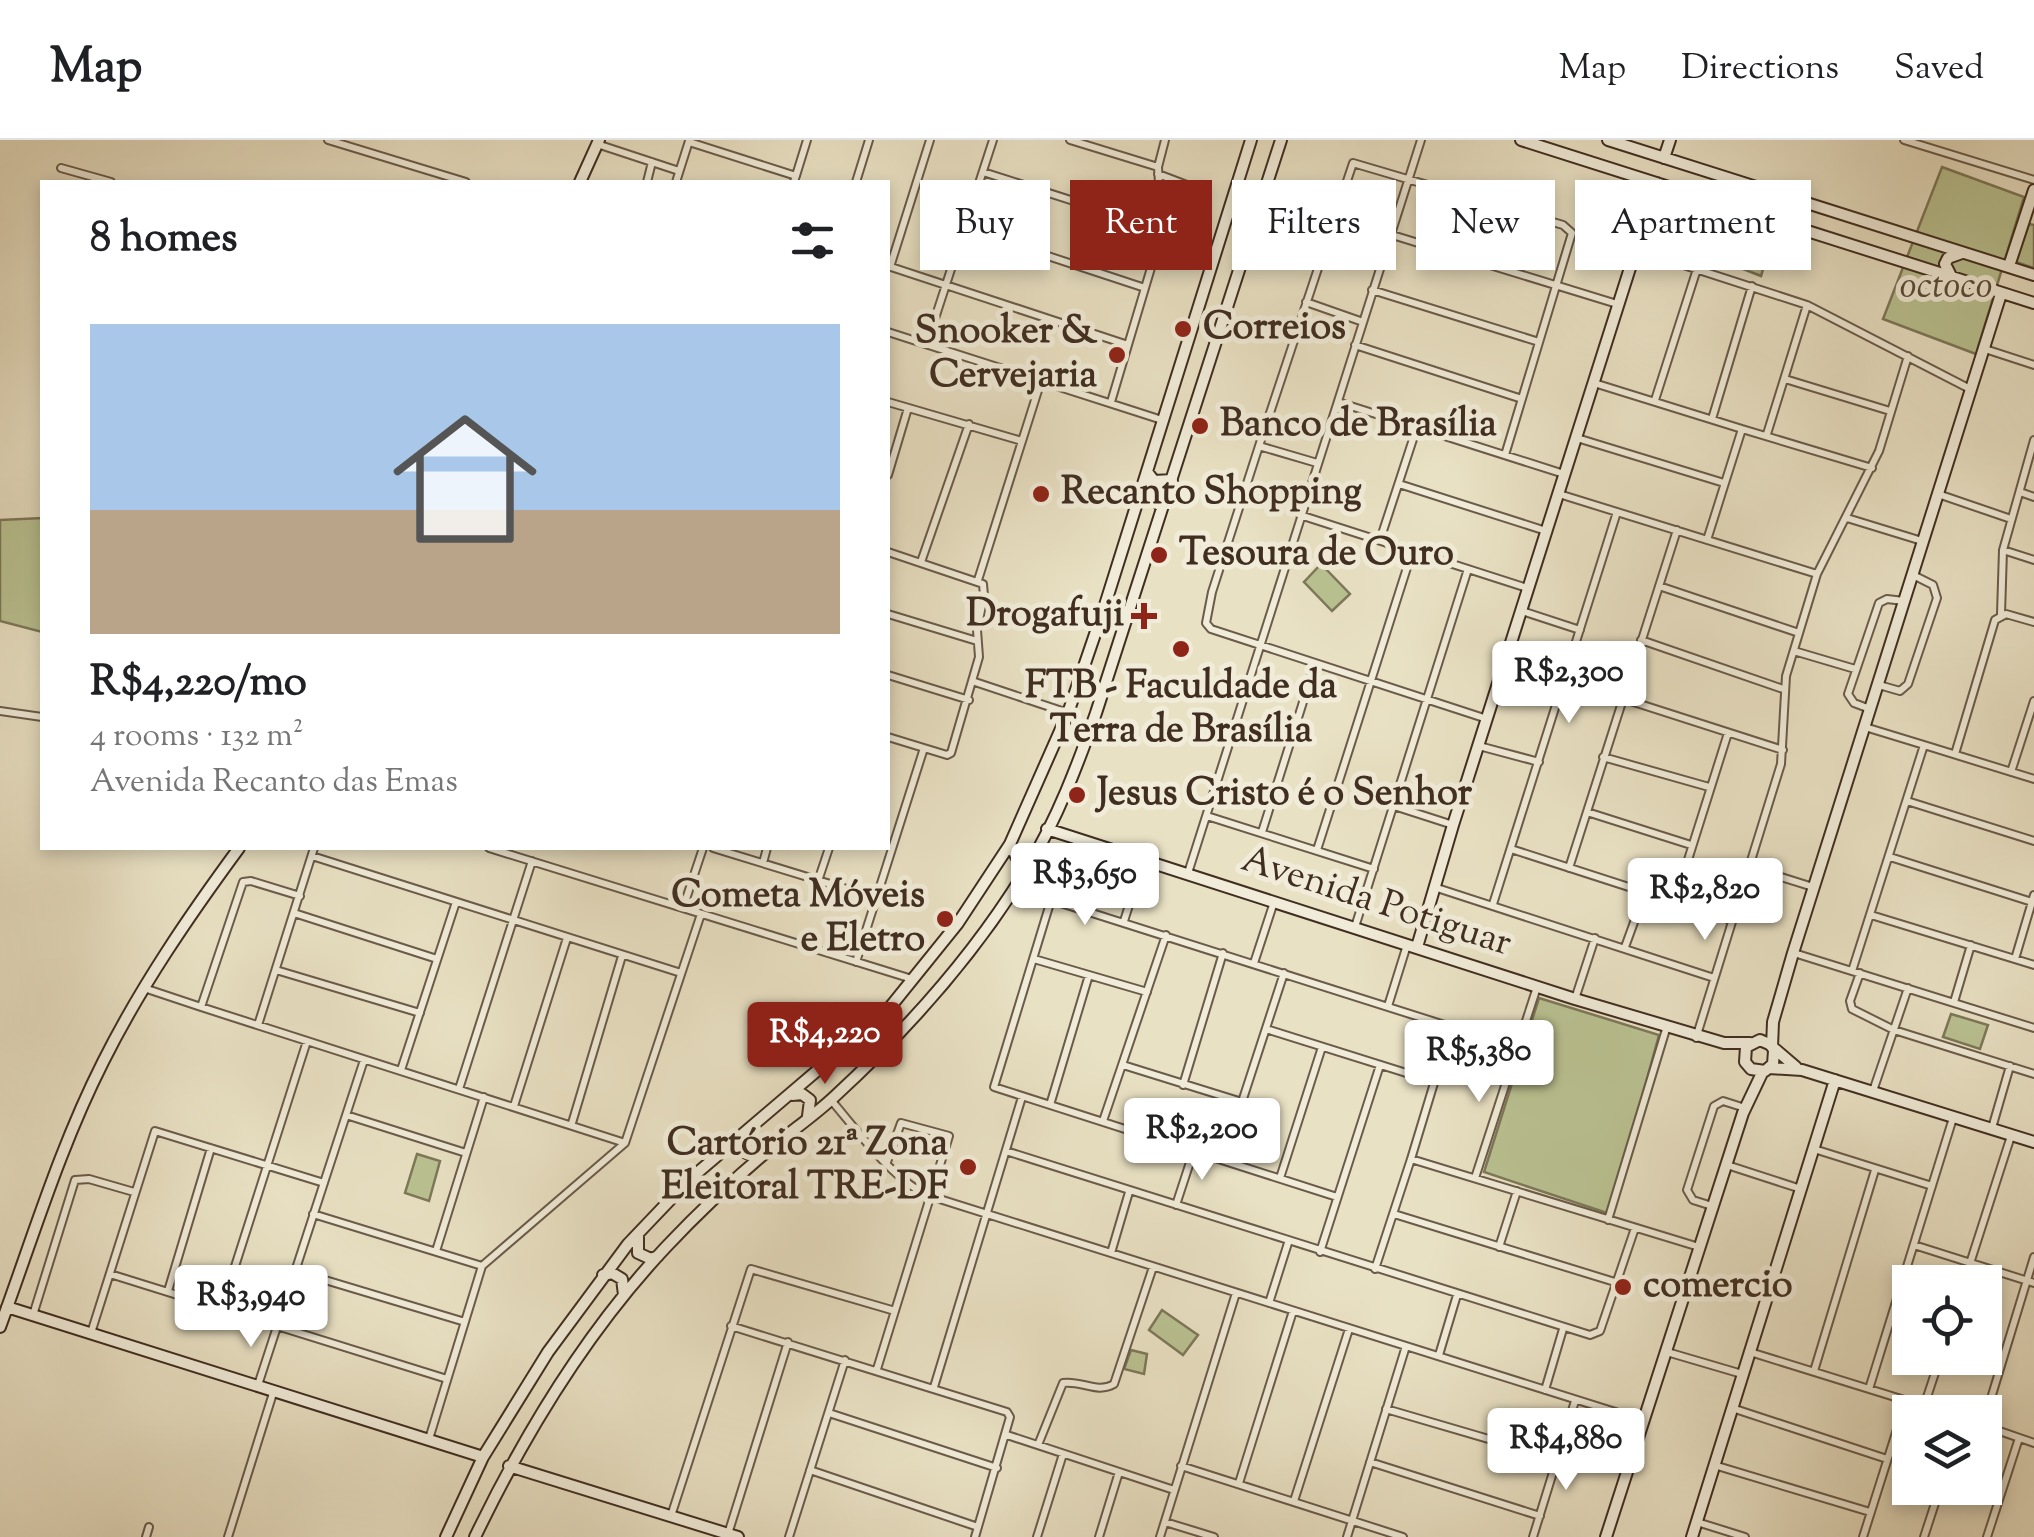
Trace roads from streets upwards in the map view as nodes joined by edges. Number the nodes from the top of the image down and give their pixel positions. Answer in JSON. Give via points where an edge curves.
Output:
{"nodes":[{"id":1,"x":328,"y":140,"type":"edge"},
{"id":2,"x":807,"y":140,"type":"edge"},
{"id":3,"x":870,"y":140,"type":"edge"},
{"id":4,"x":930,"y":140,"type":"edge"},
{"id":5,"x":993,"y":140,"type":"edge"},
{"id":6,"x":1070,"y":140,"type":"edge"},
{"id":7,"x":1165,"y":140,"type":"edge"},
{"id":8,"x":1250,"y":140,"type":"edge"},
{"id":9,"x":1281,"y":140,"type":"edge"},
{"id":10,"x":1421,"y":140,"type":"edge"},
{"id":11,"x":1522,"y":140,"type":"edge"},
{"id":12,"x":1608,"y":140,"type":"edge"},
{"id":13,"x":1670,"y":140,"type":"edge"},
{"id":14,"x":1904,"y":140,"type":"edge"},
{"id":15,"x":689,"y":141,"type":"edge"},
{"id":16,"x":598,"y":142,"type":"edge"},
{"id":17,"x":1081,"y":142,"type":"edge"},
{"id":18,"x":1664,"y":158,"type":"junction"},
{"id":19,"x":652,"y":162,"type":"junction"},
{"id":20,"x":61,"y":168,"type":"dead end"},
{"id":21,"x":1158,"y":170,"type":"junction"},
{"id":22,"x":680,"y":171,"type":"junction"},
{"id":23,"x":983,"y":172,"type":"junction"},
{"id":24,"x":1407,"y":177,"type":"junction"},
{"id":25,"x":795,"y":179,"type":"edge"},
{"id":26,"x":104,"y":180,"type":"edge"},
{"id":27,"x":459,"y":180,"type":"edge"},
{"id":28,"x":581,"y":180,"type":"edge"},
{"id":29,"x":648,"y":180,"type":"edge"},
{"id":30,"x":677,"y":180,"type":"edge"},
{"id":31,"x":857,"y":180,"type":"edge"},
{"id":32,"x":981,"y":180,"type":"edge"},
{"id":33,"x":1159,"y":180,"type":"edge"},
{"id":34,"x":1181,"y":180,"type":"edge"},
{"id":35,"x":1648,"y":180,"type":"edge"},
{"id":36,"x":1732,"y":180,"type":"edge"},
{"id":37,"x":2034,"y":180,"type":"edge"},
{"id":38,"x":2034,"y":190,"type":"edge"},
{"id":39,"x":1070,"y":201,"type":"edge"},
{"id":40,"x":1811,"y":204,"type":"edge"},
{"id":41,"x":1396,"y":212,"type":"edge"},
{"id":42,"x":2030,"y":217,"type":"edge"},
{"id":43,"x":1811,"y":232,"type":"edge"},
{"id":44,"x":1396,"y":236,"type":"edge"},
{"id":45,"x":1962,"y":252,"type":"junction"},
{"id":46,"x":1050,"y":257,"type":"edge"},
{"id":47,"x":890,"y":263,"type":"edge"},
{"id":48,"x":890,"y":266,"type":"edge"},
{"id":49,"x":2009,"y":266,"type":"junction"},
{"id":50,"x":951,"y":270,"type":"edge"},
{"id":51,"x":1151,"y":270,"type":"edge"},
{"id":52,"x":1378,"y":270,"type":"edge"},
{"id":53,"x":1629,"y":270,"type":"edge"},
{"id":54,"x":1697,"y":270,"type":"edge"},
{"id":55,"x":1700,"y":270,"type":"edge"},
{"id":56,"x":2034,"y":275,"type":"edge"},
{"id":57,"x":1951,"y":276,"type":"junction"},
{"id":58,"x":946,"y":285,"type":"junction"},
{"id":59,"x":1558,"y":286,"type":"junction"},
{"id":60,"x":1752,"y":286,"type":"junction"},
{"id":61,"x":1146,"y":288,"type":"junction"},
{"id":62,"x":1372,"y":290,"type":"junction"},
{"id":63,"x":2001,"y":294,"type":"junction"},
{"id":64,"x":1306,"y":302,"type":"junction"},
{"id":65,"x":2034,"y":303,"type":"edge"},
{"id":66,"x":1618,"y":304,"type":"junction"},
{"id":67,"x":1807,"y":305,"type":"junction"},
{"id":68,"x":1362,"y":322,"type":"junction"},
{"id":69,"x":890,"y":333,"type":"edge"},
{"id":70,"x":1540,"y":342,"type":"junction"},
{"id":71,"x":927,"y":344,"type":"junction"},
{"id":72,"x":1128,"y":345,"type":"junction"},
{"id":73,"x":1355,"y":345,"type":"junction"},
{"id":74,"x":1985,"y":348,"type":"junction"},
{"id":75,"x":1908,"y":356,"type":"junction"},
{"id":76,"x":2034,"y":365,"type":"edge"},
{"id":77,"x":1786,"y":380,"type":"junction"},
{"id":78,"x":1042,"y":381,"type":"junction"},
{"id":79,"x":1594,"y":383,"type":"junction"},
{"id":80,"x":1971,"y":390,"type":"junction"},
{"id":81,"x":1522,"y":398,"type":"junction"},
{"id":82,"x":1655,"y":400,"type":"junction"},
{"id":83,"x":1111,"y":402,"type":"junction"},
{"id":84,"x":1338,"y":402,"type":"junction"},
{"id":85,"x":890,"y":403,"type":"edge"},
{"id":86,"x":908,"y":408,"type":"junction"},
{"id":87,"x":1890,"y":412,"type":"junction"},
{"id":88,"x":1712,"y":419,"type":"junction"},
{"id":89,"x":1163,"y":420,"type":"junction"},
{"id":90,"x":969,"y":424,"type":"junction"},
{"id":91,"x":1417,"y":427,"type":"junction"},
{"id":92,"x":1742,"y":429,"type":"junction"},
{"id":93,"x":1767,"y":434,"type":"junction"},
{"id":94,"x":1577,"y":438,"type":"junction"},
{"id":95,"x":2034,"y":440,"type":"edge"},
{"id":96,"x":1022,"y":441,"type":"junction"},
{"id":97,"x":1259,"y":446,"type":"junction"},
{"id":98,"x":1505,"y":456,"type":"junction"},
{"id":99,"x":1317,"y":463,"type":"junction"},
{"id":100,"x":890,"y":467,"type":"edge"},
{"id":101,"x":1872,"y":468,"type":"junction"},
{"id":102,"x":1148,"y":473,"type":"junction"},
{"id":103,"x":1564,"y":474,"type":"junction"},
{"id":104,"x":1172,"y":480,"type":"junction"},
{"id":105,"x":1724,"y":483,"type":"junction"},
{"id":106,"x":1399,"y":484,"type":"junction"},
{"id":107,"x":2020,"y":492,"type":"junction"},
{"id":108,"x":1558,"y":494,"type":"junction"},
{"id":109,"x":1938,"y":494,"type":"junction"},
{"id":110,"x":2034,"y":497,"type":"edge"},
{"id":111,"x":1138,"y":500,"type":"junction"},
{"id":112,"x":1162,"y":508,"type":"junction"},
{"id":113,"x":1616,"y":512,"type":"junction"},
{"id":114,"x":1300,"y":515,"type":"junction"},
{"id":115,"x":1847,"y":518,"type":"junction"},
{"id":116,"x":2011,"y":519,"type":"junction"},
{"id":117,"x":1676,"y":530,"type":"junction"},
{"id":118,"x":1546,"y":531,"type":"junction"},
{"id":119,"x":1380,"y":540,"type":"junction"},
{"id":120,"x":1707,"y":540,"type":"junction"},
{"id":121,"x":1922,"y":541,"type":"junction"},
{"id":122,"x":2003,"y":550,"type":"junction"},
{"id":123,"x":1412,"y":552,"type":"junction"},
{"id":124,"x":890,"y":553,"type":"edge"},
{"id":125,"x":2034,"y":560,"type":"edge"},
{"id":126,"x":921,"y":562,"type":"junction"},
{"id":127,"x":1468,"y":569,"type":"junction"},
{"id":128,"x":1818,"y":574,"type":"junction"},
{"id":129,"x":1912,"y":575,"type":"junction"},
{"id":130,"x":978,"y":580,"type":"junction"},
{"id":131,"x":1659,"y":586,"type":"junction"},
{"id":132,"x":1528,"y":588,"type":"junction"},
{"id":133,"x":1904,"y":602,"type":"junction"},
{"id":134,"x":1522,"y":611,"type":"junction"},
{"id":135,"x":2001,"y":614,"type":"junction"},
{"id":136,"x":890,"y":615,"type":"edge"},
{"id":137,"x":2034,"y":622,"type":"edge"},
{"id":138,"x":1580,"y":630,"type":"junction"},
{"id":139,"x":1799,"y":632,"type":"junction"},
{"id":140,"x":1640,"y":640,"type":"junction"},
{"id":141,"x":977,"y":642,"type":"junction"},
{"id":142,"x":1259,"y":646,"type":"junction"},
{"id":143,"x":1794,"y":651,"type":"junction"},
{"id":144,"x":1315,"y":664,"type":"junction"},
{"id":145,"x":1855,"y":669,"type":"junction"},
{"id":146,"x":890,"y":676,"type":"edge"},
{"id":147,"x":1565,"y":680,"type":"junction"},
{"id":148,"x":974,"y":682,"type":"junction"},
{"id":149,"x":1370,"y":682,"type":"junction"},
{"id":150,"x":1878,"y":685,"type":"junction"},
{"id":151,"x":1783,"y":689,"type":"junction"},
{"id":152,"x":1074,"y":697,"type":"junction"},
{"id":153,"x":1622,"y":699,"type":"junction"},
{"id":154,"x":969,"y":700,"type":"junction"},
{"id":155,"x":1428,"y":700,"type":"junction"},
{"id":156,"x":2034,"y":701,"type":"edge"},
{"id":157,"x":1870,"y":709,"type":"junction"},
{"id":158,"x":0,"y":711,"type":"edge"},
{"id":159,"x":1096,"y":713,"type":"junction"},
{"id":160,"x":1068,"y":714,"type":"junction"},
{"id":161,"x":40,"y":717,"type":"edge"},
{"id":162,"x":1487,"y":719,"type":"junction"},
{"id":163,"x":1865,"y":727,"type":"junction"},
{"id":164,"x":1728,"y":733,"type":"junction"},
{"id":165,"x":890,"y":738,"type":"edge"},
{"id":166,"x":1924,"y":745,"type":"junction"},
{"id":167,"x":1479,"y":746,"type":"junction"},
{"id":168,"x":924,"y":748,"type":"junction"},
{"id":169,"x":1783,"y":750,"type":"junction"},
{"id":170,"x":1955,"y":754,"type":"junction"},
{"id":171,"x":1604,"y":757,"type":"junction"},
{"id":172,"x":1539,"y":762,"type":"junction"},
{"id":173,"x":2011,"y":772,"type":"junction"},
{"id":174,"x":2034,"y":779,"type":"edge"},
{"id":175,"x":1709,"y":787,"type":"junction"},
{"id":176,"x":1907,"y":801,"type":"junction"},
{"id":177,"x":1394,"y":806,"type":"junction"},
{"id":178,"x":1587,"y":812,"type":"junction"},
{"id":179,"x":1207,"y":816,"type":"junction"},
{"id":180,"x":1453,"y":824,"type":"junction"},
{"id":181,"x":1047,"y":828,"type":"junction"},
{"id":182,"x":1262,"y":832,"type":"junction"},
{"id":183,"x":2034,"y":842,"type":"edge"},
{"id":184,"x":1010,"y":844,"type":"junction"},
{"id":185,"x":1691,"y":845,"type":"junction"},
{"id":186,"x":1511,"y":849,"type":"junction"},
{"id":187,"x":238,"y":850,"type":"edge"},
{"id":188,"x":314,"y":850,"type":"edge"},
{"id":189,"x":496,"y":850,"type":"edge"},
{"id":190,"x":518,"y":850,"type":"edge"},
{"id":191,"x":703,"y":850,"type":"edge"},
{"id":192,"x":720,"y":850,"type":"edge"},
{"id":193,"x":766,"y":850,"type":"edge"},
{"id":194,"x":827,"y":850,"type":"edge"},
{"id":195,"x":1317,"y":850,"type":"junction"},
{"id":196,"x":312,"y":856,"type":"junction"},
{"id":197,"x":516,"y":856,"type":"junction"},
{"id":198,"x":1890,"y":857,"type":"junction"},
{"id":199,"x":532,"y":861,"type":"junction"},
{"id":200,"x":1143,"y":861,"type":"junction"},
{"id":201,"x":762,"y":863,"type":"junction"},
{"id":202,"x":1031,"y":864,"type":"junction"},
{"id":203,"x":1748,"y":867,"type":"junction"},
{"id":204,"x":1374,"y":868,"type":"junction"},
{"id":205,"x":1569,"y":868,"type":"junction"},
{"id":206,"x":1188,"y":875,"type":"junction"},
{"id":207,"x":818,"y":881,"type":"junction"},
{"id":208,"x":1434,"y":887,"type":"junction"},
{"id":209,"x":1814,"y":888,"type":"junction"},
{"id":210,"x":1645,"y":891,"type":"junction"},
{"id":211,"x":300,"y":896,"type":"junction"},
{"id":212,"x":876,"y":898,"type":"junction"},
{"id":213,"x":2033,"y":898,"type":"edge"},
{"id":214,"x":1274,"y":900,"type":"junction"},
{"id":215,"x":1675,"y":901,"type":"junction"},
{"id":216,"x":456,"y":902,"type":"junction"},
{"id":217,"x":1493,"y":904,"type":"junction"},
{"id":218,"x":682,"y":908,"type":"junction"},
{"id":219,"x":294,"y":913,"type":"junction"},
{"id":220,"x":701,"y":914,"type":"junction"},
{"id":221,"x":1871,"y":915,"type":"junction"},
{"id":222,"x":512,"y":920,"type":"junction"},
{"id":223,"x":1731,"y":920,"type":"junction"},
{"id":224,"x":1124,"y":921,"type":"junction"},
{"id":225,"x":1355,"y":927,"type":"junction"},
{"id":226,"x":1166,"y":935,"type":"junction"},
{"id":227,"x":567,"y":938,"type":"junction"},
{"id":228,"x":1596,"y":938,"type":"junction"},
{"id":229,"x":1412,"y":945,"type":"junction"},
{"id":230,"x":1971,"y":945,"type":"junction"},
{"id":231,"x":1626,"y":947,"type":"junction"},
{"id":232,"x":1793,"y":952,"type":"junction"},
{"id":233,"x":1222,"y":954,"type":"junction"},
{"id":234,"x":622,"y":956,"type":"junction"},
{"id":235,"x":437,"y":959,"type":"junction"},
{"id":236,"x":1034,"y":959,"type":"junction"},
{"id":237,"x":2015,"y":959,"type":"junction"},
{"id":238,"x":856,"y":962,"type":"junction"},
{"id":239,"x":1254,"y":963,"type":"junction"},
{"id":240,"x":2034,"y":965,"type":"edge"},
{"id":241,"x":276,"y":970,"type":"junction"},
{"id":242,"x":1856,"y":972,"type":"junction"},
{"id":243,"x":681,"y":973,"type":"junction"},
{"id":244,"x":1284,"y":973,"type":"junction"},
{"id":245,"x":1090,"y":975,"type":"junction"},
{"id":246,"x":1714,"y":978,"type":"junction"},
{"id":247,"x":913,"y":980,"type":"junction"},
{"id":248,"x":1538,"y":987,"type":"junction"},
{"id":249,"x":144,"y":988,"type":"junction"},
{"id":250,"x":1908,"y":988,"type":"junction"},
{"id":251,"x":1147,"y":992,"type":"junction"},
{"id":252,"x":1575,"y":999,"type":"junction"},
{"id":253,"x":1954,"y":1002,"type":"junction"},
{"id":254,"x":1388,"y":1006,"type":"junction"},
{"id":255,"x":201,"y":1007,"type":"junction"},
{"id":256,"x":1775,"y":1010,"type":"junction"},
{"id":257,"x":420,"y":1013,"type":"junction"},
{"id":258,"x":258,"y":1025,"type":"junction"},
{"id":259,"x":1667,"y":1026,"type":"junction"},
{"id":260,"x":1452,"y":1027,"type":"junction"},
{"id":261,"x":2034,"y":1028,"type":"edge"},
{"id":262,"x":1266,"y":1029,"type":"junction"},
{"id":263,"x":1894,"y":1030,"type":"junction"},
{"id":264,"x":1693,"y":1034,"type":"junction"},
{"id":265,"x":307,"y":1041,"type":"junction"},
{"id":266,"x":1518,"y":1042,"type":"junction"},
{"id":267,"x":1752,"y":1042,"type":"junction"},
{"id":268,"x":1322,"y":1047,"type":"junction"},
{"id":269,"x":1773,"y":1049,"type":"junction"},
{"id":270,"x":364,"y":1060,"type":"junction"},
{"id":271,"x":1746,"y":1064,"type":"junction"},
{"id":272,"x":1123,"y":1065,"type":"junction"},
{"id":273,"x":1380,"y":1065,"type":"junction"},
{"id":274,"x":2010,"y":1066,"type":"junction"},
{"id":275,"x":1766,"y":1069,"type":"junction"},
{"id":276,"x":401,"y":1070,"type":"junction"},
{"id":277,"x":1802,"y":1070,"type":"junction"},
{"id":278,"x":2034,"y":1074,"type":"edge"},
{"id":279,"x":1835,"y":1080,"type":"junction"},
{"id":280,"x":1435,"y":1082,"type":"junction"},
{"id":281,"x":1183,"y":1085,"type":"junction"},
{"id":282,"x":459,"y":1089,"type":"junction"},
{"id":283,"x":1874,"y":1091,"type":"junction"},
{"id":284,"x":792,"y":1094,"type":"junction"},
{"id":285,"x":484,"y":1097,"type":"junction"},
{"id":286,"x":1022,"y":1097,"type":"junction"},
{"id":287,"x":831,"y":1100,"type":"junction"},
{"id":288,"x":1242,"y":1102,"type":"junction"},
{"id":289,"x":1050,"y":1105,"type":"junction"},
{"id":290,"x":514,"y":1106,"type":"junction"},
{"id":291,"x":1744,"y":1109,"type":"junction"},
{"id":292,"x":346,"y":1115,"type":"junction"},
{"id":293,"x":1953,"y":1116,"type":"junction"},
{"id":294,"x":808,"y":1117,"type":"junction"},
{"id":295,"x":1103,"y":1121,"type":"junction"},
{"id":296,"x":572,"y":1123,"type":"junction"},
{"id":297,"x":1992,"y":1130,"type":"junction"},
{"id":298,"x":746,"y":1134,"type":"junction"},
{"id":299,"x":2011,"y":1135,"type":"junction"},
{"id":300,"x":2034,"y":1142,"type":"edge"},
{"id":301,"x":625,"y":1143,"type":"junction"},
{"id":302,"x":211,"y":1148,"type":"junction"},
{"id":303,"x":1814,"y":1149,"type":"junction"},
{"id":304,"x":1194,"y":1150,"type":"junction"},
{"id":305,"x":1006,"y":1151,"type":"junction"},
{"id":306,"x":466,"y":1153,"type":"junction"},
{"id":307,"x":758,"y":1158,"type":"junction"},
{"id":308,"x":1411,"y":1159,"type":"junction"},
{"id":309,"x":1223,"y":1160,"type":"junction"},
{"id":310,"x":887,"y":1162,"type":"junction"},
{"id":311,"x":1726,"y":1165,"type":"junction"},
{"id":312,"x":268,"y":1166,"type":"junction"},
{"id":313,"x":1875,"y":1170,"type":"junction"},
{"id":314,"x":1280,"y":1178,"type":"junction"},
{"id":315,"x":1475,"y":1178,"type":"junction"},
{"id":316,"x":324,"y":1182,"type":"junction"},
{"id":317,"x":1932,"y":1186,"type":"junction"},
{"id":318,"x":1801,"y":1190,"type":"junction"},
{"id":319,"x":1517,"y":1191,"type":"junction"},
{"id":320,"x":134,"y":1192,"type":"junction"},
{"id":321,"x":1130,"y":1192,"type":"junction"},
{"id":322,"x":930,"y":1196,"type":"junction"},
{"id":323,"x":1337,"y":1197,"type":"junction"},
{"id":324,"x":1176,"y":1205,"type":"junction"},
{"id":325,"x":1712,"y":1206,"type":"junction"},
{"id":326,"x":313,"y":1214,"type":"junction"},
{"id":327,"x":988,"y":1214,"type":"junction"},
{"id":328,"x":1394,"y":1214,"type":"junction"},
{"id":329,"x":1608,"y":1220,"type":"junction"},
{"id":330,"x":1636,"y":1228,"type":"junction"},
{"id":331,"x":638,"y":1233,"type":"junction"},
{"id":332,"x":1288,"y":1242,"type":"junction"},
{"id":333,"x":1914,"y":1245,"type":"junction"},
{"id":334,"x":1499,"y":1247,"type":"junction"},
{"id":335,"x":1700,"y":1247,"type":"junction"},
{"id":336,"x":436,"y":1251,"type":"junction"},
{"id":337,"x":1320,"y":1252,"type":"junction"},
{"id":338,"x":1111,"y":1253,"type":"junction"},
{"id":339,"x":658,"y":1256,"type":"junction"},
{"id":340,"x":2034,"y":1256,"type":"edge"},
{"id":341,"x":1970,"y":1263,"type":"junction"},
{"id":342,"x":482,"y":1266,"type":"junction"},
{"id":343,"x":1153,"y":1267,"type":"junction"},
{"id":344,"x":1375,"y":1269,"type":"junction"},
{"id":345,"x":296,"y":1271,"type":"junction"},
{"id":346,"x":110,"y":1274,"type":"junction"},
{"id":347,"x":603,"y":1275,"type":"junction"},
{"id":348,"x":1618,"y":1282,"type":"junction"},
{"id":349,"x":2030,"y":1282,"type":"edge"},
{"id":350,"x":168,"y":1291,"type":"junction"},
{"id":351,"x":1236,"y":1293,"type":"junction"},
{"id":352,"x":624,"y":1296,"type":"junction"},
{"id":353,"x":1457,"y":1296,"type":"junction"},
{"id":354,"x":1269,"y":1303,"type":"junction"},
{"id":355,"x":4,"y":1306,"type":"edge"},
{"id":356,"x":222,"y":1307,"type":"junction"},
{"id":357,"x":895,"y":1311,"type":"junction"},
{"id":358,"x":1293,"y":1311,"type":"junction"},
{"id":359,"x":33,"y":1315,"type":"junction"},
{"id":360,"x":465,"y":1322,"type":"junction"},
{"id":361,"x":278,"y":1326,"type":"junction"},
{"id":362,"x":732,"y":1326,"type":"junction"},
{"id":363,"x":0,"y":1327,"type":"edge"},
{"id":364,"x":1349,"y":1329,"type":"junction"},
{"id":365,"x":1563,"y":1329,"type":"junction"},
{"id":366,"x":91,"y":1333,"type":"junction"},
{"id":367,"x":788,"y":1342,"type":"junction"},
{"id":368,"x":1406,"y":1346,"type":"junction"},
{"id":369,"x":1666,"y":1352,"type":"junction"},
{"id":370,"x":1750,"y":1352,"type":"junction"},
{"id":371,"x":1439,"y":1355,"type":"junction"},
{"id":372,"x":845,"y":1360,"type":"junction"},
{"id":373,"x":876,"y":1369,"type":"junction"},
{"id":374,"x":1814,"y":1371,"type":"junction"},
{"id":375,"x":1742,"y":1374,"type":"junction"},
{"id":376,"x":447,"y":1379,"type":"junction"},
{"id":377,"x":258,"y":1385,"type":"junction"},
{"id":378,"x":934,"y":1387,"type":"junction"},
{"id":379,"x":1869,"y":1389,"type":"junction"},
{"id":380,"x":274,"y":1390,"type":"junction"},
{"id":381,"x":1545,"y":1390,"type":"junction"},
{"id":382,"x":1993,"y":1395,"type":"edge"},
{"id":383,"x":1892,"y":1396,"type":"edge"},
{"id":384,"x":1575,"y":1400,"type":"junction"},
{"id":385,"x":1732,"y":1408,"type":"junction"},
{"id":386,"x":1386,"y":1409,"type":"junction"},
{"id":387,"x":829,"y":1414,"type":"junction"},
{"id":388,"x":1644,"y":1422,"type":"junction"},
{"id":389,"x":2002,"y":1432,"type":"edge"},
{"id":390,"x":1008,"y":1435,"type":"junction"},
{"id":391,"x":2018,"y":1438,"type":"junction"},
{"id":392,"x":429,"y":1439,"type":"junction"},
{"id":393,"x":1892,"y":1443,"type":"edge"},
{"id":394,"x":2034,"y":1443,"type":"edge"},
{"id":395,"x":1038,"y":1445,"type":"junction"},
{"id":396,"x":1062,"y":1454,"type":"junction"},
{"id":397,"x":483,"y":1457,"type":"junction"},
{"id":398,"x":1887,"y":1458,"type":"junction"},
{"id":399,"x":1557,"y":1460,"type":"junction"},
{"id":400,"x":1370,"y":1462,"type":"junction"},
{"id":401,"x":1714,"y":1465,"type":"junction"},
{"id":402,"x":509,"y":1466,"type":"junction"},
{"id":403,"x":1182,"y":1466,"type":"junction"},
{"id":404,"x":997,"y":1468,"type":"junction"},
{"id":405,"x":810,"y":1470,"type":"junction"},
{"id":406,"x":1119,"y":1472,"type":"junction"},
{"id":407,"x":1238,"y":1483,"type":"junction"},
{"id":408,"x":1174,"y":1490,"type":"junction"},
{"id":409,"x":1294,"y":1502,"type":"junction"},
{"id":410,"x":1934,"y":1505,"type":"edge"},
{"id":411,"x":1870,"y":1512,"type":"junction"},
{"id":412,"x":671,"y":1516,"type":"junction"},
{"id":413,"x":1540,"y":1516,"type":"junction"},
{"id":414,"x":1352,"y":1521,"type":"junction"},
{"id":415,"x":1165,"y":1522,"type":"junction"},
{"id":416,"x":1697,"y":1522,"type":"junction"},
{"id":417,"x":150,"y":1527,"type":"dead end"},
{"id":418,"x":978,"y":1527,"type":"junction"},
{"id":419,"x":733,"y":1536,"type":"edge"},
{"id":420,"x":146,"y":1537,"type":"edge"},
{"id":421,"x":228,"y":1537,"type":"edge"},
{"id":422,"x":446,"y":1537,"type":"edge"},
{"id":423,"x":475,"y":1537,"type":"edge"},
{"id":424,"x":789,"y":1537,"type":"edge"},
{"id":425,"x":974,"y":1537,"type":"edge"},
{"id":426,"x":1037,"y":1537,"type":"edge"},
{"id":427,"x":1099,"y":1537,"type":"edge"},
{"id":428,"x":1160,"y":1537,"type":"edge"},
{"id":429,"x":1214,"y":1537,"type":"edge"},
{"id":430,"x":1346,"y":1537,"type":"edge"},
{"id":431,"x":1403,"y":1537,"type":"edge"},
{"id":432,"x":1533,"y":1537,"type":"edge"},
{"id":433,"x":1606,"y":1537,"type":"edge"},
{"id":434,"x":1692,"y":1537,"type":"edge"},
{"id":435,"x":1745,"y":1537,"type":"edge"},
{"id":436,"x":1863,"y":1537,"type":"edge"},
{"id":437,"x":1924,"y":1537,"type":"edge"},
{"id":438,"x":1987,"y":1537,"type":"edge"}],
"edges":[{"from":1,"to":27,"type":"street"},
{"from":2,"to":25,"type":"street"},
{"from":3,"to":31,"type":"street"},
{"from":4,"to":47,"type":"street"},
{"from":5,"to":23,"type":"street"},
{"from":6,"to":17,"type":"street"},
{"from":7,"to":21,"type":"street"},
{"from":8,"to":89,"type":"street"},
{"from":9,"to":104,"type":"street"},
{"from":10,"to":24,"type":"street"},
{"from":11,"to":35,"type":"street"},
{"from":12,"to":18,"type":"street"},
{"from":13,"to":18,"type":"street"},
{"from":14,"to":37,"type":"street"},
{"from":15,"to":22,"type":"street"},
{"from":15,"to":25,"type":"street"},
{"from":16,"to":19,"type":"street"},
{"from":16,"to":28,"type":"street"},
{"from":17,"to":21,"type":"street"},
{"from":18,"to":36,"type":"street"},
{"from":19,"to":22,"type":"street"},
{"from":19,"to":29,"type":"street"},
{"from":20,"to":26,"type":"street"},
{"from":21,"to":33,"type":"street"},
{"from":21,"to":34,"type":"street"},
{"from":22,"to":30,"type":"street"},
{"from":23,"to":32,"type":"street"},
{"from":23,"to":39,"type":"street"},
{"from":24,"to":41,"type":"street"},
{"from":24,"to":59,"type":"street","via":[[1569,228],[1574,237]]},
{"from":24,"to":64,"type":"street","via":[[1352,162]]},
{"from":38,"to":42,"type":"street"},
{"from":40,"to":45,"type":"street"},
{"from":42,"to":49,"type":"street"},
{"from":43,"to":57,"type":"street"},
{"from":44,"to":59,"type":"street"},
{"from":45,"to":49,"type":"street"},
{"from":45,"to":57,"type":"street","via":[[1945,264]]},
{"from":46,"to":61,"type":"street"},
{"from":48,"to":58,"type":"street"},
{"from":49,"to":56,"type":"street"},
{"from":50,"to":58,"type":"street"},
{"from":51,"to":61,"type":"street"},
{"from":52,"to":62,"type":"street"},
{"from":53,"to":66,"type":"street"},
{"from":54,"to":82,"type":"street"},
{"from":55,"to":60,"type":"street"},
{"from":57,"to":63,"type":"street"},
{"from":58,"to":71,"type":"street"},
{"from":58,"to":72,"type":"street"},
{"from":59,"to":66,"type":"street"},
{"from":59,"to":70,"type":"street"},
{"from":60,"to":67,"type":"street"},
{"from":60,"to":88,"type":"street"},
{"from":61,"to":72,"type":"street"},
{"from":62,"to":68,"type":"street"},
{"from":62,"to":70,"type":"street"},
{"from":63,"to":65,"type":"street"},
{"from":63,"to":74,"type":"street"},
{"from":64,"to":68,"type":"street"},
{"from":64,"to":97,"type":"street"},
{"from":66,"to":79,"type":"street"},
{"from":67,"to":75,"type":"street"},
{"from":67,"to":77,"type":"street"},
{"from":68,"to":73,"type":"street"},
{"from":69,"to":71,"type":"street"},
{"from":70,"to":81,"type":"street"},
{"from":71,"to":78,"type":"street"},
{"from":72,"to":83,"type":"street"},
{"from":73,"to":81,"type":"street"},
{"from":73,"to":84,"type":"street"},
{"from":74,"to":76,"type":"street"},
{"from":74,"to":80,"type":"street"},
{"from":75,"to":80,"type":"street"},
{"from":75,"to":87,"type":"street"},
{"from":77,"to":87,"type":"street"},
{"from":77,"to":93,"type":"street"},
{"from":78,"to":83,"type":"street"},
{"from":78,"to":96,"type":"street"},
{"from":79,"to":82,"type":"street"},
{"from":79,"to":94,"type":"street"},
{"from":80,"to":109,"type":"street"},
{"from":81,"to":98,"type":"street"},
{"from":82,"to":88,"type":"street"},
{"from":83,"to":89,"type":"street"},
{"from":84,"to":91,"type":"street"},
{"from":84,"to":99,"type":"street"},
{"from":85,"to":86,"type":"street"},
{"from":86,"to":90,"type":"street"},
{"from":86,"to":100,"type":"street"},
{"from":87,"to":101,"type":"street"},
{"from":88,"to":92,"type":"street"},
{"from":89,"to":102,"type":"street"},
{"from":90,"to":96,"type":"street"},
{"from":90,"to":126,"type":"street"},
{"from":91,"to":98,"type":"street"},
{"from":91,"to":106,"type":"street"},
{"from":92,"to":93,"type":"street"},
{"from":92,"to":105,"type":"street"},
{"from":93,"to":101,"type":"street"},
{"from":94,"to":103,"type":"street"},
{"from":94,"to":105,"type":"street"},
{"from":95,"to":107,"type":"street"},
{"from":96,"to":130,"type":"street"},
{"from":97,"to":99,"type":"street"},
{"from":97,"to":142,"type":"street","via":[[1206,623]]},
{"from":98,"to":103,"type":"street"},
{"from":99,"to":114,"type":"street"},
{"from":101,"to":115,"type":"street"},
{"from":102,"to":104,"type":"street","via":[[1154,481]]},
{"from":102,"to":111,"type":"street"},
{"from":103,"to":108,"type":"street"},
{"from":104,"to":112,"type":"street"},
{"from":105,"to":120,"type":"street"},
{"from":106,"to":118,"type":"street"},
{"from":106,"to":119,"type":"street"},
{"from":107,"to":110,"type":"street"},
{"from":107,"to":116,"type":"street"},
{"from":108,"to":113,"type":"street"},
{"from":108,"to":118,"type":"street"},
{"from":109,"to":116,"type":"street"},
{"from":109,"to":121,"type":"street"},
{"from":111,"to":112,"type":"street","via":[[1149,492]]},
{"from":111,"to":152,"type":"street"},
{"from":112,"to":159,"type":"street"},
{"from":113,"to":117,"type":"street"},
{"from":113,"to":138,"type":"street"},
{"from":114,"to":119,"type":"street"},
{"from":114,"to":142,"type":"street"},
{"from":115,"to":121,"type":"street"},
{"from":115,"to":128,"type":"street"},
{"from":116,"to":122,"type":"street"},
{"from":117,"to":120,"type":"street"},
{"from":117,"to":131,"type":"street"},
{"from":118,"to":132,"type":"street"},
{"from":119,"to":123,"type":"street"},
{"from":120,"to":128,"type":"street"},
{"from":121,"to":129,"type":"street"},
{"from":122,"to":125,"type":"street"},
{"from":122,"to":135,"type":"street"},
{"from":123,"to":127,"type":"street"},
{"from":123,"to":149,"type":"street"},
{"from":124,"to":126,"type":"street"},
{"from":126,"to":130,"type":"street"},
{"from":127,"to":132,"type":"street"},
{"from":127,"to":155,"type":"street"},
{"from":128,"to":139,"type":"street"},
{"from":129,"to":133,"type":"street"},
{"from":129,"to":150,"type":"street","via":[[1933,584],[1937,598],[1908,684],[1900,691]]},
{"from":130,"to":141,"type":"street","via":[[984,589]]},
{"from":131,"to":139,"type":"street"},
{"from":131,"to":140,"type":"street"},
{"from":132,"to":134,"type":"street"},
{"from":133,"to":145,"type":"street","via":[[1879,602]]},
{"from":133,"to":150,"type":"street"},
{"from":134,"to":138,"type":"street"},
{"from":134,"to":162,"type":"street"},
{"from":135,"to":137,"type":"street"},
{"from":135,"to":170,"type":"street"},
{"from":136,"to":141,"type":"street"},
{"from":138,"to":147,"type":"street"},
{"from":139,"to":143,"type":"street"},
{"from":140,"to":151,"type":"street"},
{"from":140,"to":153,"type":"street"},
{"from":141,"to":148,"type":"street"},
{"from":142,"to":144,"type":"street"},
{"from":142,"to":179,"type":"street"},
{"from":143,"to":145,"type":"street"},
{"from":143,"to":151,"type":"street"},
{"from":144,"to":149,"type":"street"},
{"from":144,"to":182,"type":"street"},
{"from":145,"to":157,"type":"street","via":[[1848,694]]},
{"from":146,"to":154,"type":"street"},
{"from":147,"to":153,"type":"street"},
{"from":147,"to":172,"type":"street"},
{"from":148,"to":154,"type":"street"},
{"from":148,"to":160,"type":"street"},
{"from":149,"to":155,"type":"street"},
{"from":149,"to":195,"type":"street"},
{"from":150,"to":157,"type":"street"},
{"from":151,"to":169,"type":"street"},
{"from":152,"to":159,"type":"street","via":[[1087,698]]},
{"from":152,"to":160,"type":"street"},
{"from":153,"to":164,"type":"street"},
{"from":153,"to":171,"type":"street"},
{"from":154,"to":168,"type":"street","via":[[952,753]]},
{"from":155,"to":162,"type":"street"},
{"from":155,"to":177,"type":"street"},
{"from":156,"to":173,"type":"street"},
{"from":157,"to":163,"type":"street"},
{"from":158,"to":161,"type":"street"},
{"from":159,"to":181,"type":"street"},
{"from":160,"to":184,"type":"street"},
{"from":162,"to":167,"type":"street"},
{"from":163,"to":166,"type":"street"},
{"from":163,"to":209,"type":"street"},
{"from":164,"to":169,"type":"street"},
{"from":164,"to":175,"type":"street"},
{"from":165,"to":168,"type":"street"},
{"from":166,"to":170,"type":"street"},
{"from":166,"to":176,"type":"street"},
{"from":167,"to":172,"type":"street"},
{"from":167,"to":180,"type":"street"},
{"from":168,"to":212,"type":"street"},
{"from":169,"to":203,"type":"street"},
{"from":170,"to":173,"type":"street"},
{"from":171,"to":175,"type":"street"},
{"from":171,"to":178,"type":"street"},
{"from":172,"to":186,"type":"street"},
{"from":173,"to":174,"type":"street"},
{"from":175,"to":185,"type":"street"},
{"from":176,"to":183,"type":"street"},
{"from":176,"to":198,"type":"street"},
{"from":177,"to":180,"type":"street"},
{"from":177,"to":204,"type":"street"},
{"from":178,"to":185,"type":"street"},
{"from":178,"to":205,"type":"street"},
{"from":179,"to":182,"type":"street"},
{"from":179,"to":206,"type":"street"},
{"from":180,"to":208,"type":"street"},
{"from":181,"to":200,"type":"street","name":"Avenida Potiguar"},
{"from":181,"to":202,"type":"street"},
{"from":182,"to":195,"type":"street"},
{"from":184,"to":202,"type":"street","via":[[1017,858]]},
{"from":184,"to":247,"type":"street"},
{"from":185,"to":215,"type":"street"},
{"from":186,"to":205,"type":"street"},
{"from":186,"to":217,"type":"street"},
{"from":187,"to":249,"type":"street"},
{"from":188,"to":196,"type":"street"},
{"from":189,"to":197,"type":"street"},
{"from":190,"to":197,"type":"street"},
{"from":191,"to":218,"type":"street"},
{"from":192,"to":201,"type":"street"},
{"from":193,"to":201,"type":"street"},
{"from":194,"to":207,"type":"street"},
{"from":195,"to":204,"type":"street"},
{"from":196,"to":211,"type":"street"},
{"from":196,"to":216,"type":"street"},
{"from":197,"to":199,"type":"street"},
{"from":198,"to":213,"type":"street"},
{"from":198,"to":221,"type":"street"},
{"from":199,"to":218,"type":"street"},
{"from":199,"to":222,"type":"street"},
{"from":200,"to":206,"type":"street","name":"Avenida Potiguar"},
{"from":200,"to":224,"type":"street"},
{"from":201,"to":207,"type":"street"},
{"from":202,"to":287,"type":"street","via":[[936,994]]},
{"from":203,"to":209,"type":"street"},
{"from":203,"to":223,"type":"street"},
{"from":204,"to":225,"type":"street"},
{"from":205,"to":210,"type":"street"},
{"from":206,"to":214,"type":"street","name":"Avenida Potiguar"},
{"from":207,"to":212,"type":"street"},
{"from":208,"to":217,"type":"street"},
{"from":208,"to":229,"type":"street"},
{"from":209,"to":232,"type":"street"},
{"from":210,"to":215,"type":"street"},
{"from":210,"to":231,"type":"street"},
{"from":211,"to":219,"type":"street"},
{"from":211,"to":255,"type":"street","via":[[243,882]]},
{"from":212,"to":238,"type":"street"},
{"from":213,"to":237,"type":"street"},
{"from":214,"to":225,"type":"street","name":"Avenida Potiguar"},
{"from":214,"to":239,"type":"street"},
{"from":215,"to":223,"type":"street"},
{"from":216,"to":222,"type":"street"},
{"from":216,"to":235,"type":"street"},
{"from":217,"to":228,"type":"street"},
{"from":218,"to":220,"type":"street"},
{"from":219,"to":235,"type":"street"},
{"from":219,"to":241,"type":"street"},
{"from":220,"to":238,"type":"street"},
{"from":220,"to":243,"type":"street"},
{"from":221,"to":230,"type":"street"},
{"from":221,"to":242,"type":"street"},
{"from":222,"to":227,"type":"street"},
{"from":222,"to":282,"type":"street"},
{"from":223,"to":246,"type":"street"},
{"from":224,"to":226,"type":"street"},
{"from":224,"to":236,"type":"street","via":[[1051,900]]},
{"from":225,"to":229,"type":"street","name":"Avenida Potiguar"},
{"from":226,"to":233,"type":"street"},
{"from":226,"to":251,"type":"street"},
{"from":227,"to":234,"type":"street"},
{"from":227,"to":290,"type":"street"},
{"from":228,"to":231,"type":"street"},
{"from":228,"to":252,"type":"street"},
{"from":229,"to":248,"type":"street","name":"Avenida Potiguar"},
{"from":229,"to":254,"type":"street"},
{"from":230,"to":237,"type":"street"},
{"from":230,"to":253,"type":"street"},
{"from":231,"to":246,"type":"street"},
{"from":232,"to":242,"type":"street"},
{"from":232,"to":256,"type":"street"},
{"from":233,"to":239,"type":"street"},
{"from":233,"to":281,"type":"street"},
{"from":234,"to":243,"type":"street"},
{"from":234,"to":296,"type":"street"},
{"from":235,"to":257,"type":"street"},
{"from":236,"to":245,"type":"street"},
{"from":236,"to":286,"type":"street","via":[[994,1087]]},
{"from":237,"to":240,"type":"street"},
{"from":238,"to":247,"type":"street"},
{"from":239,"to":244,"type":"street"},
{"from":241,"to":257,"type":"street"},
{"from":241,"to":258,"type":"street"},
{"from":242,"to":250,"type":"street"},
{"from":242,"to":263,"type":"street","via":[[1852,1009]]},
{"from":243,"to":301,"type":"street"},
{"from":244,"to":254,"type":"street"},
{"from":244,"to":262,"type":"street"},
{"from":245,"to":251,"type":"street"},
{"from":245,"to":289,"type":"street"},
{"from":246,"to":264,"type":"street"},
{"from":247,"to":284,"type":"street","via":[[888,1011]]},
{"from":248,"to":252,"type":"street","name":"Avenida Potiguar"},
{"from":248,"to":266,"type":"street"},
{"from":249,"to":255,"type":"street"},
{"from":249,"to":355,"type":"street","via":[[72,1131]]},
{"from":250,"to":253,"type":"street"},
{"from":250,"to":263,"type":"street"},
{"from":251,"to":272,"type":"street"},
{"from":252,"to":259,"type":"street","name":"Avenida Potiguar"},
{"from":253,"to":261,"type":"street"},
{"from":254,"to":260,"type":"street"},
{"from":255,"to":258,"type":"street"},
{"from":256,"to":267,"type":"street"},
{"from":256,"to":269,"type":"street"},
{"from":257,"to":276,"type":"street"},
{"from":258,"to":265,"type":"street"},
{"from":259,"to":264,"type":"street","name":"Avenida Potiguar"},
{"from":259,"to":329,"type":"street"},
{"from":260,"to":266,"type":"street"},
{"from":260,"to":280,"type":"street"},
{"from":262,"to":268,"type":"street"},
{"from":262,"to":288,"type":"street"},
{"from":263,"to":274,"type":"street"},
{"from":263,"to":283,"type":"street"},
{"from":264,"to":267,"type":"street","name":"Avenida Potiguar"},
{"from":264,"to":271,"type":"street","name":"Avenida Potiguar"},
{"from":265,"to":270,"type":"street"},
{"from":265,"to":312,"type":"street"},
{"from":266,"to":315,"type":"street"},
{"from":267,"to":269,"type":"street","name":"Avenida Potiguar","via":[[1765,1041]]},
{"from":267,"to":271,"type":"street","via":[[1744,1052]]},
{"from":268,"to":273,"type":"street"},
{"from":268,"to":314,"type":"street"},
{"from":269,"to":275,"type":"street"},
{"from":269,"to":277,"type":"street","name":"Avenida Potiguar"},
{"from":270,"to":276,"type":"street"},
{"from":270,"to":292,"type":"street"},
{"from":271,"to":275,"type":"street","name":"Avenida Potiguar","via":[[1756,1072]]},
{"from":271,"to":291,"type":"street"},
{"from":272,"to":281,"type":"street"},
{"from":272,"to":295,"type":"street"},
{"from":273,"to":280,"type":"street"},
{"from":273,"to":323,"type":"street"},
{"from":274,"to":278,"type":"street"},
{"from":274,"to":297,"type":"street"},
{"from":275,"to":277,"type":"street","name":"Avenida Potiguar"},
{"from":275,"to":291,"type":"street"},
{"from":276,"to":282,"type":"street"},
{"from":277,"to":279,"type":"street","name":"Avenida Potiguar"},
{"from":279,"to":283,"type":"street","name":"Avenida Potiguar"},
{"from":279,"to":303,"type":"street"},
{"from":280,"to":308,"type":"street"},
{"from":281,"to":288,"type":"street"},
{"from":282,"to":285,"type":"street"},
{"from":283,"to":293,"type":"street","name":"Avenida Potiguar"},
{"from":284,"to":294,"type":"street","via":[[810,1100]]},
{"from":284,"to":298,"type":"street"},
{"from":285,"to":290,"type":"street"},
{"from":285,"to":306,"type":"street"},
{"from":286,"to":289,"type":"street"},
{"from":286,"to":305,"type":"street"},
{"from":287,"to":294,"type":"street"},
{"from":287,"to":310,"type":"street"},
{"from":288,"to":309,"type":"street"},
{"from":289,"to":295,"type":"street"},
{"from":290,"to":296,"type":"street"},
{"from":291,"to":311,"type":"street"},
{"from":291,"to":325,"type":"street","via":[[1723,1101],[1714,1106],[1687,1190],[1692,1200]]},
{"from":292,"to":306,"type":"street"},
{"from":292,"to":316,"type":"street"},
{"from":293,"to":297,"type":"street","name":"Avenida Potiguar"},
{"from":293,"to":317,"type":"street"},
{"from":294,"to":307,"type":"street"},
{"from":295,"to":304,"type":"street"},
{"from":296,"to":301,"type":"street"},
{"from":297,"to":299,"type":"street","name":"Avenida Potiguar"},
{"from":298,"to":307,"type":"street","via":[[743,1151]]},
{"from":298,"to":331,"type":"street"},
{"from":299,"to":300,"type":"street","name":"Avenida Potiguar"},
{"from":299,"to":341,"type":"street"},
{"from":301,"to":342,"type":"street"},
{"from":302,"to":312,"type":"street"},
{"from":302,"to":320,"type":"street","via":[[155,1132]]},
{"from":302,"to":350,"type":"street"},
{"from":303,"to":313,"type":"street"},
{"from":303,"to":318,"type":"street"},
{"from":304,"to":309,"type":"street"},
{"from":304,"to":324,"type":"street"},
{"from":305,"to":321,"type":"street"},
{"from":305,"to":327,"type":"street"},
{"from":306,"to":336,"type":"street"},
{"from":307,"to":339,"type":"street"},
{"from":308,"to":315,"type":"street"},
{"from":308,"to":328,"type":"street"},
{"from":309,"to":314,"type":"street"},
{"from":310,"to":322,"type":"street"},
{"from":310,"to":322,"type":"street","via":[[901,1123],[949,1136]]},
{"from":311,"to":318,"type":"street"},
{"from":311,"to":325,"type":"street"},
{"from":312,"to":316,"type":"street"},
{"from":312,"to":356,"type":"street"},
{"from":313,"to":317,"type":"street"},
{"from":313,"to":374,"type":"street"},
{"from":314,"to":323,"type":"street"},
{"from":315,"to":319,"type":"street"},
{"from":316,"to":326,"type":"street"},
{"from":317,"to":333,"type":"street"},
{"from":318,"to":370,"type":"street"},
{"from":319,"to":329,"type":"street"},
{"from":319,"to":334,"type":"street"},
{"from":320,"to":346,"type":"street"},
{"from":320,"to":359,"type":"street","via":[[76,1180]]},
{"from":321,"to":324,"type":"street"},
{"from":321,"to":338,"type":"street"},
{"from":322,"to":327,"type":"street"},
{"from":322,"to":357,"type":"street"},
{"from":323,"to":337,"type":"street"},
{"from":324,"to":332,"type":"street"},
{"from":325,"to":335,"type":"street"},
{"from":326,"to":336,"type":"street"},
{"from":326,"to":345,"type":"street"},
{"from":327,"to":338,"type":"street"},
{"from":327,"to":378,"type":"street"},
{"from":328,"to":334,"type":"street"},
{"from":328,"to":344,"type":"street"},
{"from":329,"to":330,"type":"street"},
{"from":330,"to":335,"type":"street"},
{"from":330,"to":348,"type":"street"},
{"from":331,"to":339,"type":"street","via":[[638,1253]]},
{"from":331,"to":347,"type":"street"},
{"from":332,"to":337,"type":"street"},
{"from":332,"to":354,"type":"street"},
{"from":333,"to":341,"type":"street"},
{"from":333,"to":379,"type":"street"},
{"from":334,"to":348,"type":"street"},
{"from":335,"to":369,"type":"street"},
{"from":336,"to":342,"type":"street"},
{"from":337,"to":344,"type":"street"},
{"from":338,"to":343,"type":"street"},
{"from":339,"to":352,"type":"street"},
{"from":340,"to":349,"type":"street"},
{"from":341,"to":349,"type":"street"},
{"from":342,"to":360,"type":"street"},
{"from":343,"to":351,"type":"street"},
{"from":343,"to":395,"type":"street","via":[[1114,1384],[1099,1389],[1062,1382]]},
{"from":344,"to":353,"type":"street"},
{"from":345,"to":360,"type":"street"},
{"from":345,"to":361,"type":"street"},
{"from":346,"to":350,"type":"street"},
{"from":346,"to":366,"type":"street"},
{"from":347,"to":352,"type":"street","via":[[622,1279]]},
{"from":347,"to":397,"type":"street"},
{"from":348,"to":365,"type":"street","via":[[1600,1331]]},
{"from":349,"to":382,"type":"street"},
{"from":350,"to":356,"type":"street"},
{"from":351,"to":354,"type":"street"},
{"from":351,"to":403,"type":"street"},
{"from":352,"to":402,"type":"street"},
{"from":353,"to":365,"type":"street"},
{"from":353,"to":371,"type":"street"},
{"from":354,"to":358,"type":"street"},
{"from":355,"to":359,"type":"street"},
{"from":355,"to":363,"type":"street"},
{"from":356,"to":361,"type":"street"},
{"from":357,"to":362,"type":"street","via":[[754,1268]]},
{"from":357,"to":373,"type":"street"},
{"from":358,"to":364,"type":"street"},
{"from":358,"to":407,"type":"street"},
{"from":359,"to":366,"type":"street"},
{"from":360,"to":376,"type":"street"},
{"from":361,"to":376,"type":"street"},
{"from":361,"to":377,"type":"street"},
{"from":362,"to":367,"type":"street"},
{"from":362,"to":412,"type":"street"},
{"from":364,"to":368,"type":"street"},
{"from":364,"to":409,"type":"street"},
{"from":365,"to":381,"type":"street"},
{"from":366,"to":377,"type":"street"},
{"from":367,"to":372,"type":"street"},
{"from":367,"to":419,"type":"street"},
{"from":368,"to":371,"type":"street"},
{"from":368,"to":386,"type":"street"},
{"from":369,"to":375,"type":"street"},
{"from":369,"to":388,"type":"street"},
{"from":370,"to":374,"type":"street"},
{"from":370,"to":375,"type":"street"},
{"from":371,"to":381,"type":"street"},
{"from":372,"to":373,"type":"street"},
{"from":372,"to":387,"type":"street"},
{"from":373,"to":378,"type":"street"},
{"from":374,"to":379,"type":"street"},
{"from":375,"to":385,"type":"street"},
{"from":376,"to":392,"type":"street"},
{"from":377,"to":380,"type":"street"},
{"from":378,"to":390,"type":"street","via":[[1007,1412]]},
{"from":379,"to":383,"type":"street"},
{"from":380,"to":392,"type":"street"},
{"from":380,"to":421,"type":"street"},
{"from":381,"to":384,"type":"street"},
{"from":384,"to":388,"type":"street"},
{"from":384,"to":399,"type":"street"},
{"from":385,"to":398,"type":"street"},
{"from":385,"to":401,"type":"street"},
{"from":386,"to":399,"type":"street"},
{"from":386,"to":400,"type":"street"},
{"from":387,"to":404,"type":"street"},
{"from":387,"to":405,"type":"street"},
{"from":388,"to":433,"type":"street"},
{"from":389,"to":391,"type":"street"},
{"from":390,"to":395,"type":"street"},
{"from":390,"to":404,"type":"street"},
{"from":391,"to":394,"type":"street"},
{"from":391,"to":438,"type":"street"},
{"from":392,"to":397,"type":"street"},
{"from":393,"to":398,"type":"street"},
{"from":395,"to":396,"type":"street"},
{"from":396,"to":406,"type":"street"},
{"from":396,"to":426,"type":"street"},
{"from":397,"to":422,"type":"street"},
{"from":398,"to":411,"type":"street"},
{"from":399,"to":413,"type":"street"},
{"from":400,"to":413,"type":"street"},
{"from":400,"to":414,"type":"street"},
{"from":401,"to":411,"type":"street"},
{"from":401,"to":416,"type":"street"},
{"from":402,"to":412,"type":"street"},
{"from":402,"to":423,"type":"street"},
{"from":403,"to":407,"type":"street"},
{"from":403,"to":408,"type":"street"},
{"from":404,"to":418,"type":"street"},
{"from":405,"to":418,"type":"street"},
{"from":405,"to":424,"type":"street"},
{"from":406,"to":408,"type":"street"},
{"from":406,"to":427,"type":"street"},
{"from":407,"to":409,"type":"street"},
{"from":408,"to":415,"type":"street"},
{"from":409,"to":414,"type":"street"},
{"from":410,"to":437,"type":"street"},
{"from":411,"to":436,"type":"street"},
{"from":412,"to":419,"type":"street"},
{"from":413,"to":432,"type":"street"},
{"from":414,"to":430,"type":"street"},
{"from":414,"to":431,"type":"street"},
{"from":415,"to":428,"type":"street"},
{"from":415,"to":429,"type":"street"},
{"from":416,"to":434,"type":"street"},
{"from":416,"to":435,"type":"street"},
{"from":417,"to":420,"type":"street"},
{"from":418,"to":425,"type":"street"}]}
